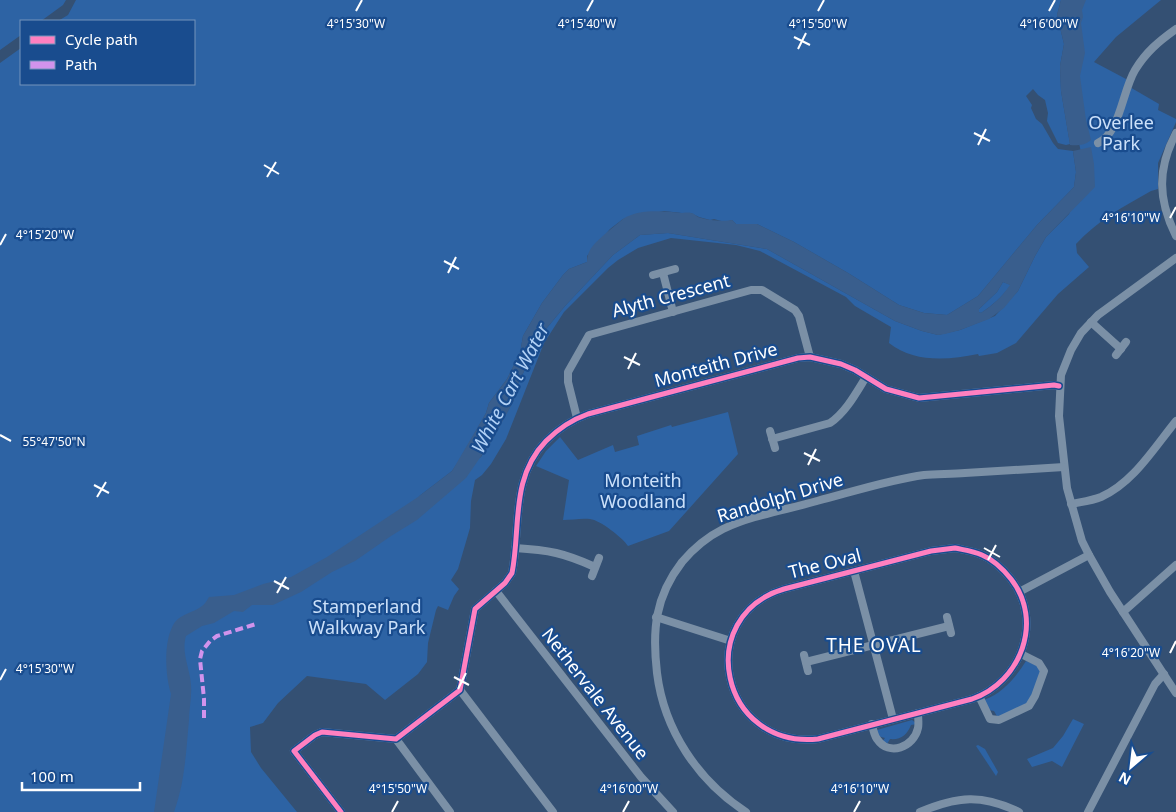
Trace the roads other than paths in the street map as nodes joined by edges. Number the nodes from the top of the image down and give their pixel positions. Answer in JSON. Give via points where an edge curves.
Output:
{"nodes":[{"id":1,"x":1176,"y":30,"type":"edge"},
{"id":2,"x":1176,"y":133,"type":"edge"},
{"id":3,"x":1098,"y":143,"type":"dead end"},
{"id":4,"x":1176,"y":236,"type":"edge"},
{"id":5,"x":1176,"y":258,"type":"edge"},
{"id":6,"x":675,"y":269,"type":"dead end"},
{"id":7,"x":663,"y":273,"type":"junction"},
{"id":8,"x":653,"y":275,"type":"dead end"},
{"id":9,"x":673,"y":312,"type":"junction"},
{"id":10,"x":1091,"y":322,"type":"junction"},
{"id":11,"x":1126,"y":342,"type":"dead end"},
{"id":12,"x":810,"y":358,"type":"junction"},
{"id":13,"x":866,"y":378,"type":"junction"},
{"id":14,"x":1060,"y":386,"type":"junction"},
{"id":15,"x":577,"y":418,"type":"junction"},
{"id":16,"x":1176,"y":421,"type":"edge"},
{"id":17,"x":772,"y":439,"type":"dead end"},
{"id":18,"x":1064,"y":467,"type":"junction"},
{"id":19,"x":1071,"y":504,"type":"junction"},
{"id":20,"x":515,"y":548,"type":"junction"},
{"id":21,"x":1088,"y":555,"type":"junction"},
{"id":22,"x":599,"y":558,"type":"dead end"},
{"id":23,"x":1176,"y":565,"type":"edge"},
{"id":24,"x":595,"y":567,"type":"junction"},
{"id":25,"x":854,"y":572,"type":"junction"},
{"id":26,"x":592,"y":576,"type":"dead end"},
{"id":27,"x":496,"y":591,"type":"junction"},
{"id":28,"x":1020,"y":592,"type":"junction"},
{"id":29,"x":1123,"y":612,"type":"junction"},
{"id":30,"x":656,"y":617,"type":"junction"},
{"id":31,"x":947,"y":617,"type":"dead end"},
{"id":32,"x":731,"y":641,"type":"junction"},
{"id":33,"x":874,"y":645,"type":"junction"},
{"id":34,"x":1020,"y":654,"type":"junction"},
{"id":35,"x":806,"y":663,"type":"dead end"},
{"id":36,"x":1164,"y":674,"type":"junction"},
{"id":37,"x":1173,"y":681,"type":"edge"},
{"id":38,"x":460,"y":690,"type":"junction"},
{"id":39,"x":1176,"y":693,"type":"edge"},
{"id":40,"x":979,"y":696,"type":"junction"},
{"id":41,"x":918,"y":712,"type":"junction"},
{"id":42,"x":893,"y":719,"type":"junction"},
{"id":43,"x":872,"y":724,"type":"junction"},
{"id":44,"x":396,"y":739,"type":"junction"},
{"id":45,"x":341,"y":812,"type":"edge"},
{"id":46,"x":450,"y":812,"type":"edge"},
{"id":47,"x":553,"y":812,"type":"edge"},
{"id":48,"x":673,"y":812,"type":"edge"},
{"id":49,"x":746,"y":812,"type":"edge"},
{"id":50,"x":920,"y":812,"type":"edge"},
{"id":51,"x":1019,"y":812,"type":"edge"},
{"id":52,"x":1088,"y":812,"type":"edge"}],
"edges":[{"from":1,"to":3,"type":"street","via":[[1152,48],[1124,85],[1113,130]]},
{"from":2,"to":4,"type":"street","via":[[1168,148],[1162,181],[1163,201]]},
{"from":5,"to":10,"type":"street"},
{"from":6,"to":7,"type":"street"},
{"from":7,"to":8,"type":"street"},
{"from":7,"to":9,"type":"street"},
{"from":9,"to":12,"type":"street","name":"Alyth Crescent","via":[[750,290],[762,290],[800,316]]},
{"from":9,"to":15,"type":"street","name":"Alyth Crescent","via":[[589,335],[567,377]]},
{"from":10,"to":11,"type":"street","via":[[1118,352]]},
{"from":10,"to":14,"type":"street","via":[[1071,350]]},
{"from":12,"to":13,"type":"street","name":"Monteith Drive","via":[[841,364]]},
{"from":12,"to":15,"type":"street","name":"Monteith Drive","via":[[788,359]]},
{"from":13,"to":14,"type":"street","name":"Monteith Drive","via":[[886,389],[919,398]]},
{"from":13,"to":17,"type":"street","via":[[830,423]]},
{"from":14,"to":18,"type":"street"},
{"from":15,"to":20,"type":"street","name":"Monteith Drive","via":[[553,434],[531,462],[520,493]]},
{"from":16,"to":19,"type":"street","via":[[1120,486],[1099,498]]},
{"from":18,"to":19,"type":"street"},
{"from":18,"to":30,"type":"street","name":"Randolph Drive","via":[[923,475],[734,524],[706,540],[684,560],[665,588]]},
{"from":19,"to":21,"type":"street"},
{"from":20,"to":24,"type":"street","via":[[560,552]]},
{"from":20,"to":27,"type":"street","name":"Monteith Drive","via":[[512,573]]},
{"from":21,"to":28,"type":"street"},
{"from":21,"to":29,"type":"street"},
{"from":22,"to":24,"type":"street"},
{"from":23,"to":29,"type":"street"},
{"from":24,"to":26,"type":"street"},
{"from":25,"to":28,"type":"street","name":"The Oval","via":[[931,550],[955,548],[974,552],[994,562],[1004,569]]},
{"from":25,"to":32,"type":"street","name":"The Oval","via":[[774,592],[746,613]]},
{"from":25,"to":33,"type":"street"},
{"from":27,"to":38,"type":"street","name":"Monteith Drive","via":[[472,614]]},
{"from":27,"to":48,"type":"street","name":"Nethervale Avenue","via":[[641,777]]},
{"from":28,"to":34,"type":"street","name":"The Oval","via":[[1027,629]]},
{"from":29,"to":36,"type":"street"},
{"from":30,"to":32,"type":"street"},
{"from":30,"to":49,"type":"street","name":"Randolph Drive","via":[[654,644],[658,683],[672,727],[702,775],[724,797]]},
{"from":31,"to":33,"type":"street","via":[[950,629]]},
{"from":32,"to":43,"type":"street","name":"The Oval","via":[[728,661],[732,687],[745,711],[772,733],[808,740]]},
{"from":33,"to":35,"type":"street"},
{"from":33,"to":42,"type":"street"},
{"from":34,"to":40,"type":"street","name":"The Oval","via":[[1005,678]]},
{"from":34,"to":40,"type":"street","via":[[1039,663],[1044,671],[1029,706],[994,720],[990,719]]},
{"from":36,"to":37,"type":"street"},
{"from":36,"to":52,"type":"street","via":[[1155,684]]},
{"from":37,"to":39,"type":"street"},
{"from":38,"to":44,"type":"street"},
{"from":38,"to":47,"type":"street"},
{"from":40,"to":41,"type":"street","name":"The Oval"},
{"from":41,"to":42,"type":"street","name":"The Oval"},
{"from":41,"to":43,"type":"street","via":[[916,734],[900,748],[880,743],[875,738]]},
{"from":42,"to":43,"type":"street","name":"The Oval"},
{"from":44,"to":45,"type":"street","via":[[322,732],[294,751]]},
{"from":44,"to":46,"type":"street"},
{"from":50,"to":51,"type":"street","via":[[950,801],[972,798],[994,801]]}]}
